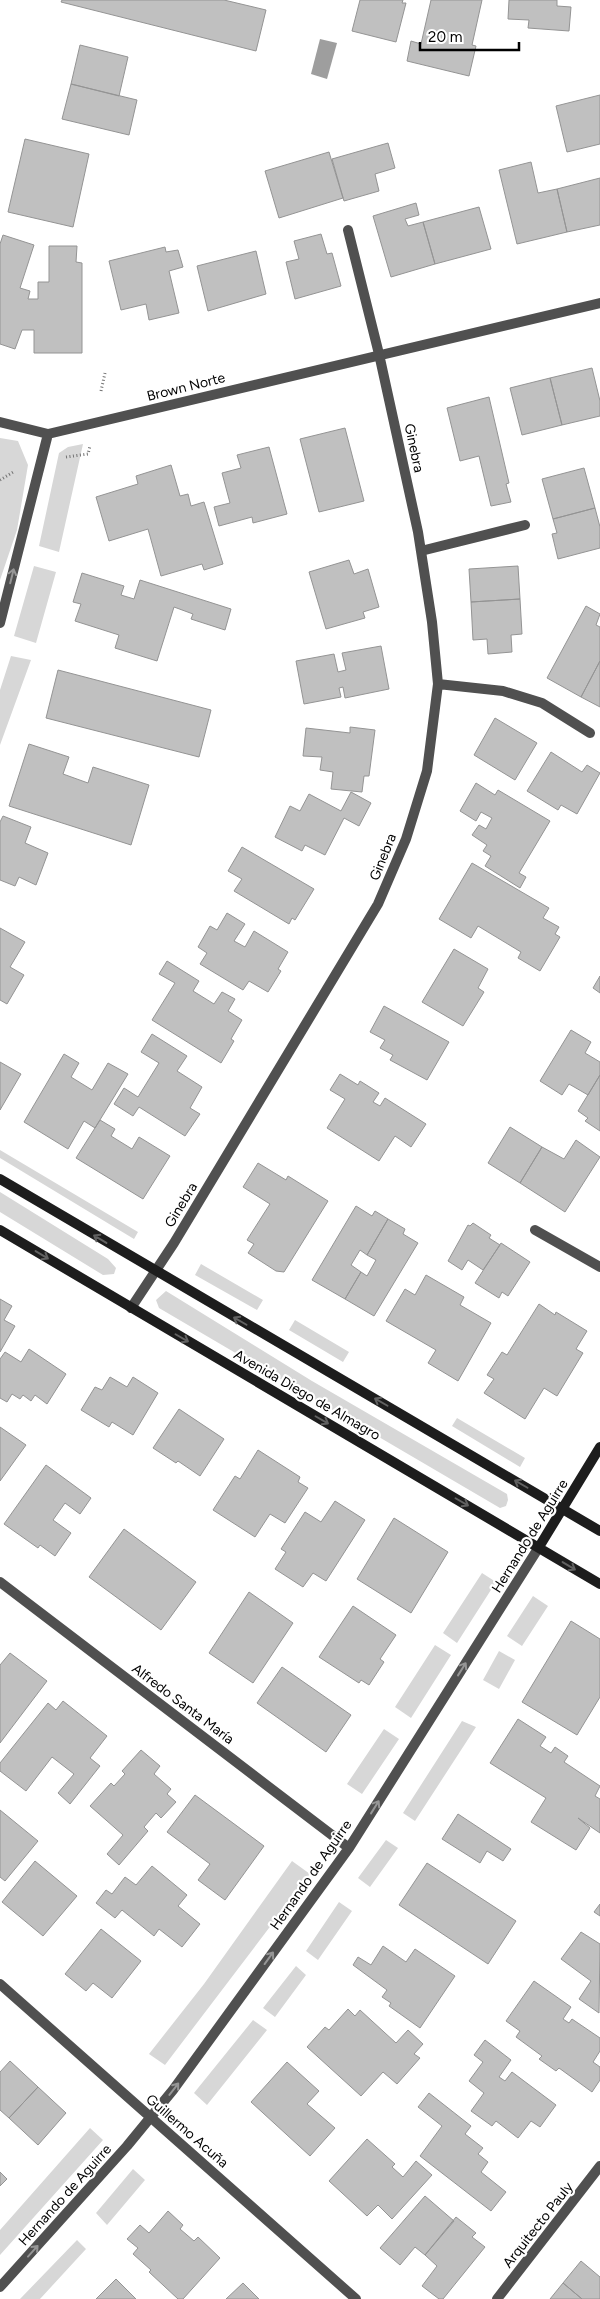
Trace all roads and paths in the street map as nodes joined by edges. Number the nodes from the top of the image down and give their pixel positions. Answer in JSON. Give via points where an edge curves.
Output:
{"nodes":[{"id":1,"x":348,"y":230,"type":"dead end"},
{"id":2,"x":600,"y":303,"type":"edge"},
{"id":3,"x":379,"y":354,"type":"junction"},
{"id":4,"x":104,"y":373,"type":"dead end"},
{"id":5,"x":101,"y":391,"type":"dead end"},
{"id":6,"x":0,"y":422,"type":"edge"},
{"id":7,"x":48,"y":434,"type":"junction"},
{"id":8,"x":88,"y":454,"type":"dead end"},
{"id":9,"x":58,"y":458,"type":"dead end"},
{"id":10,"x":525,"y":526,"type":"dead end"},
{"id":11,"x":421,"y":551,"type":"junction"},
{"id":12,"x":0,"y":623,"type":"edge"},
{"id":13,"x":438,"y":684,"type":"junction"},
{"id":14,"x":590,"y":732,"type":"dead end"},
{"id":15,"x":0,"y":1179,"type":"edge"},
{"id":16,"x":0,"y":1230,"type":"edge"},
{"id":17,"x":535,"y":1230,"type":"dead end"},
{"id":18,"x":600,"y":1267,"type":"edge"},
{"id":19,"x":156,"y":1272,"type":"junction"},
{"id":20,"x":131,"y":1308,"type":"junction"},
{"id":21,"x":600,"y":1447,"type":"edge"},
{"id":22,"x":564,"y":1508,"type":"junction"},
{"id":23,"x":600,"y":1531,"type":"edge"},
{"id":24,"x":539,"y":1547,"type":"junction"},
{"id":25,"x":0,"y":1582,"type":"edge"},
{"id":26,"x":600,"y":1584,"type":"edge"},
{"id":27,"x":349,"y":1848,"type":"junction"},
{"id":28,"x":0,"y":1984,"type":"edge"},
{"id":29,"x":150,"y":2117,"type":"junction"},
{"id":30,"x":600,"y":2166,"type":"edge"},
{"id":31,"x":0,"y":2288,"type":"edge"},
{"id":32,"x":356,"y":2299,"type":"edge"},
{"id":33,"x":496,"y":2299,"type":"edge"}],
"edges":[{"from":1,"to":3,"type":"street"},
{"from":2,"to":3,"type":"street","name":"Brown Norte"},
{"from":3,"to":7,"type":"street","name":"Brown Norte"},
{"from":3,"to":11,"type":"street","name":"Ginebra"},
{"from":4,"to":5,"type":"path"},
{"from":6,"to":7,"type":"street","name":"Brown Norte"},
{"from":12,"to":7,"type":"street","one_way":true},
{"from":8,"to":9,"type":"path"},
{"from":10,"to":11,"type":"street"},
{"from":11,"to":13,"type":"street","name":"Ginebra"},
{"from":13,"to":14,"type":"street","via":[[504,691],[542,703]]},
{"from":13,"to":19,"type":"street","name":"Ginebra","via":[[427,771],[406,839],[378,904]]},
{"from":19,"to":15,"type":"street","one_way":true},
{"from":16,"to":20,"type":"street","name":"Avenida Diego de Almagro","one_way":true},
{"from":17,"to":18,"type":"street"},
{"from":19,"to":20,"type":"street","name":"Ginebra"},
{"from":22,"to":19,"type":"street","one_way":true},
{"from":20,"to":24,"type":"street","name":"Avenida Diego de Almagro","one_way":true},
{"from":21,"to":22,"type":"street","name":"Hernando de Aguirre"},
{"from":22,"to":23,"type":"street"},
{"from":22,"to":24,"type":"street","name":"Hernando de Aguirre"},
{"from":24,"to":26,"type":"street","name":"Avenida Diego de Almagro","one_way":true},
{"from":27,"to":24,"type":"street","name":"Hernando de Aguirre","one_way":true},
{"from":25,"to":27,"type":"street","name":"Alfredo Santa María"},
{"from":29,"to":27,"type":"street","name":"Hernando de Aguirre","one_way":true},
{"from":28,"to":29,"type":"street","name":"Guillermo Acuña"},
{"from":31,"to":29,"type":"street","name":"Hernando de Aguirre","one_way":true},
{"from":29,"to":32,"type":"street","name":"Guillermo Acuña"},
{"from":30,"to":33,"type":"street","name":"Arquitecto Pauly"}]}
